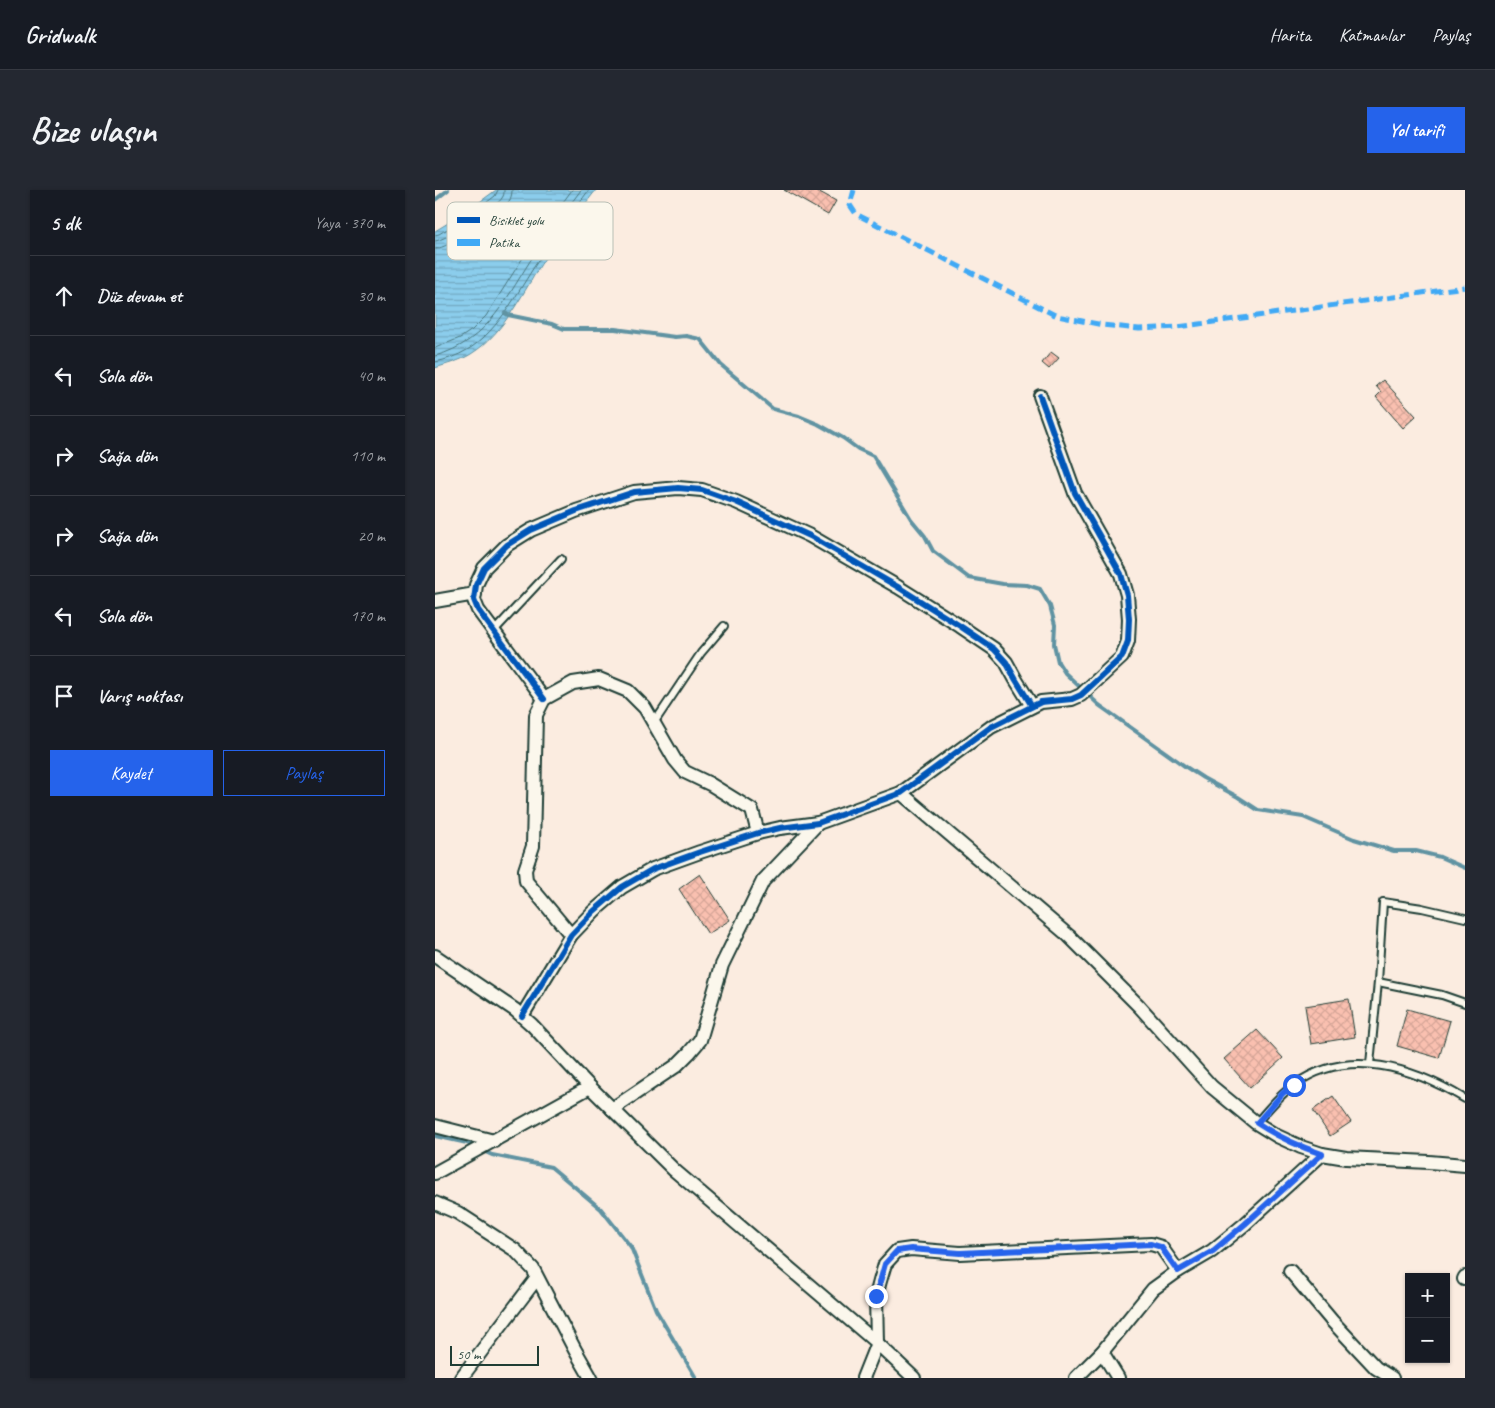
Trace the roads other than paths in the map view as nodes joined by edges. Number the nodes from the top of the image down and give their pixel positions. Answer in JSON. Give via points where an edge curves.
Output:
{"nodes":[{"id":1,"x":1040,"y":396,"type":"dead end"},
{"id":2,"x":561,"y":559,"type":"dead end"},
{"id":3,"x":475,"y":594,"type":"junction"},
{"id":4,"x":435,"y":601,"type":"edge"},
{"id":5,"x":724,"y":626,"type":"dead end"},
{"id":6,"x":494,"y":631,"type":"junction"},
{"id":7,"x":544,"y":699,"type":"junction"},
{"id":8,"x":1033,"y":706,"type":"junction"},
{"id":9,"x":654,"y":724,"type":"junction"},
{"id":10,"x":901,"y":793,"type":"junction"},
{"id":11,"x":818,"y":823,"type":"junction"},
{"id":12,"x":758,"y":833,"type":"junction"},
{"id":13,"x":1465,"y":918,"type":"edge"},
{"id":14,"x":571,"y":935,"type":"junction"},
{"id":15,"x":435,"y":956,"type":"edge"},
{"id":16,"x":1378,"y":982,"type":"junction"},
{"id":17,"x":1465,"y":1002,"type":"edge"},
{"id":18,"x":522,"y":1016,"type":"junction"},
{"id":19,"x":1370,"y":1064,"type":"junction"},
{"id":20,"x":590,"y":1088,"type":"junction"},
{"id":21,"x":1465,"y":1100,"type":"edge"},
{"id":22,"x":612,"y":1109,"type":"junction"},
{"id":23,"x":1257,"y":1123,"type":"junction"},
{"id":24,"x":435,"y":1126,"type":"edge"},
{"id":25,"x":491,"y":1143,"type":"junction"},
{"id":26,"x":1322,"y":1154,"type":"junction"},
{"id":27,"x":1465,"y":1165,"type":"edge"},
{"id":28,"x":435,"y":1173,"type":"edge"},
{"id":29,"x":435,"y":1203,"type":"edge"},
{"id":30,"x":1178,"y":1271,"type":"junction"},
{"id":31,"x":1289,"y":1271,"type":"dead end"},
{"id":32,"x":537,"y":1278,"type":"junction"},
{"id":33,"x":877,"y":1343,"type":"junction"},
{"id":34,"x":1102,"y":1352,"type":"junction"},
{"id":35,"x":461,"y":1378,"type":"edge"},
{"id":36,"x":591,"y":1378,"type":"edge"},
{"id":37,"x":863,"y":1378,"type":"edge"},
{"id":38,"x":914,"y":1378,"type":"edge"},
{"id":39,"x":1076,"y":1378,"type":"edge"},
{"id":40,"x":1118,"y":1378,"type":"edge"},
{"id":41,"x":1392,"y":1378,"type":"edge"}],
"edges":[{"from":1,"to":8,"type":"street","via":[[1075,493],[1121,574],[1129,619],[1128,641],[1122,657],[1081,696]]},
{"from":2,"to":6,"type":"lane"},
{"from":3,"to":4,"type":"street"},
{"from":3,"to":6,"type":"street","via":[[478,610]]},
{"from":3,"to":8,"type":"street","via":[[484,568],[507,545],[531,530],[634,492],[678,488],[702,490],[810,536],[960,626],[994,649],[1006,662]]},
{"from":5,"to":9,"type":"lane"},
{"from":6,"to":7,"type":"street"},
{"from":7,"to":9,"type":"street","via":[[573,683],[599,679],[628,691],[645,708]]},
{"from":7,"to":14,"type":"street","via":[[536,715],[533,846],[525,870],[526,881]]},
{"from":8,"to":10,"type":"street","via":[[991,728]]},
{"from":9,"to":12,"type":"street","via":[[685,772],[752,810]]},
{"from":10,"to":11,"type":"street"},
{"from":10,"to":23,"type":"street","via":[[1069,936],[1139,1006],[1212,1087]]},
{"from":11,"to":12,"type":"street"},
{"from":11,"to":22,"type":"street","via":[[763,881],[722,965],[699,1040],[676,1066]]},
{"from":12,"to":14,"type":"street","via":[[653,869],[622,887]]},
{"from":13,"to":16,"type":"lane","via":[[1383,902]]},
{"from":14,"to":18,"type":"street"},
{"from":15,"to":18,"type":"street"},
{"from":16,"to":17,"type":"lane"},
{"from":16,"to":19,"type":"lane"},
{"from":18,"to":20,"type":"street"},
{"from":19,"to":21,"type":"lane","via":[[1412,1073],[1447,1088]]},
{"from":19,"to":23,"type":"lane","via":[[1337,1066],[1305,1078],[1283,1093]]},
{"from":20,"to":22,"type":"street"},
{"from":20,"to":25,"type":"street"},
{"from":22,"to":33,"type":"street","via":[[674,1170]]},
{"from":23,"to":26,"type":"street","via":[[1285,1140]]},
{"from":24,"to":25,"type":"street"},
{"from":25,"to":28,"type":"street"},
{"from":26,"to":27,"type":"street"},
{"from":26,"to":30,"type":"street","via":[[1213,1251]]},
{"from":29,"to":32,"type":"street","via":[[458,1213],[515,1250]]},
{"from":30,"to":33,"type":"street","via":[[1161,1247],[1151,1244],[960,1253],[897,1251],[885,1264],[876,1296]]},
{"from":30,"to":34,"type":"street","via":[[1153,1289]]},
{"from":31,"to":41,"type":"street","via":[[1376,1368]]},
{"from":32,"to":35,"type":"street"},
{"from":32,"to":36,"type":"street"},
{"from":33,"to":37,"type":"street"},
{"from":33,"to":38,"type":"street"},
{"from":34,"to":39,"type":"street"},
{"from":34,"to":40,"type":"street"}]}
